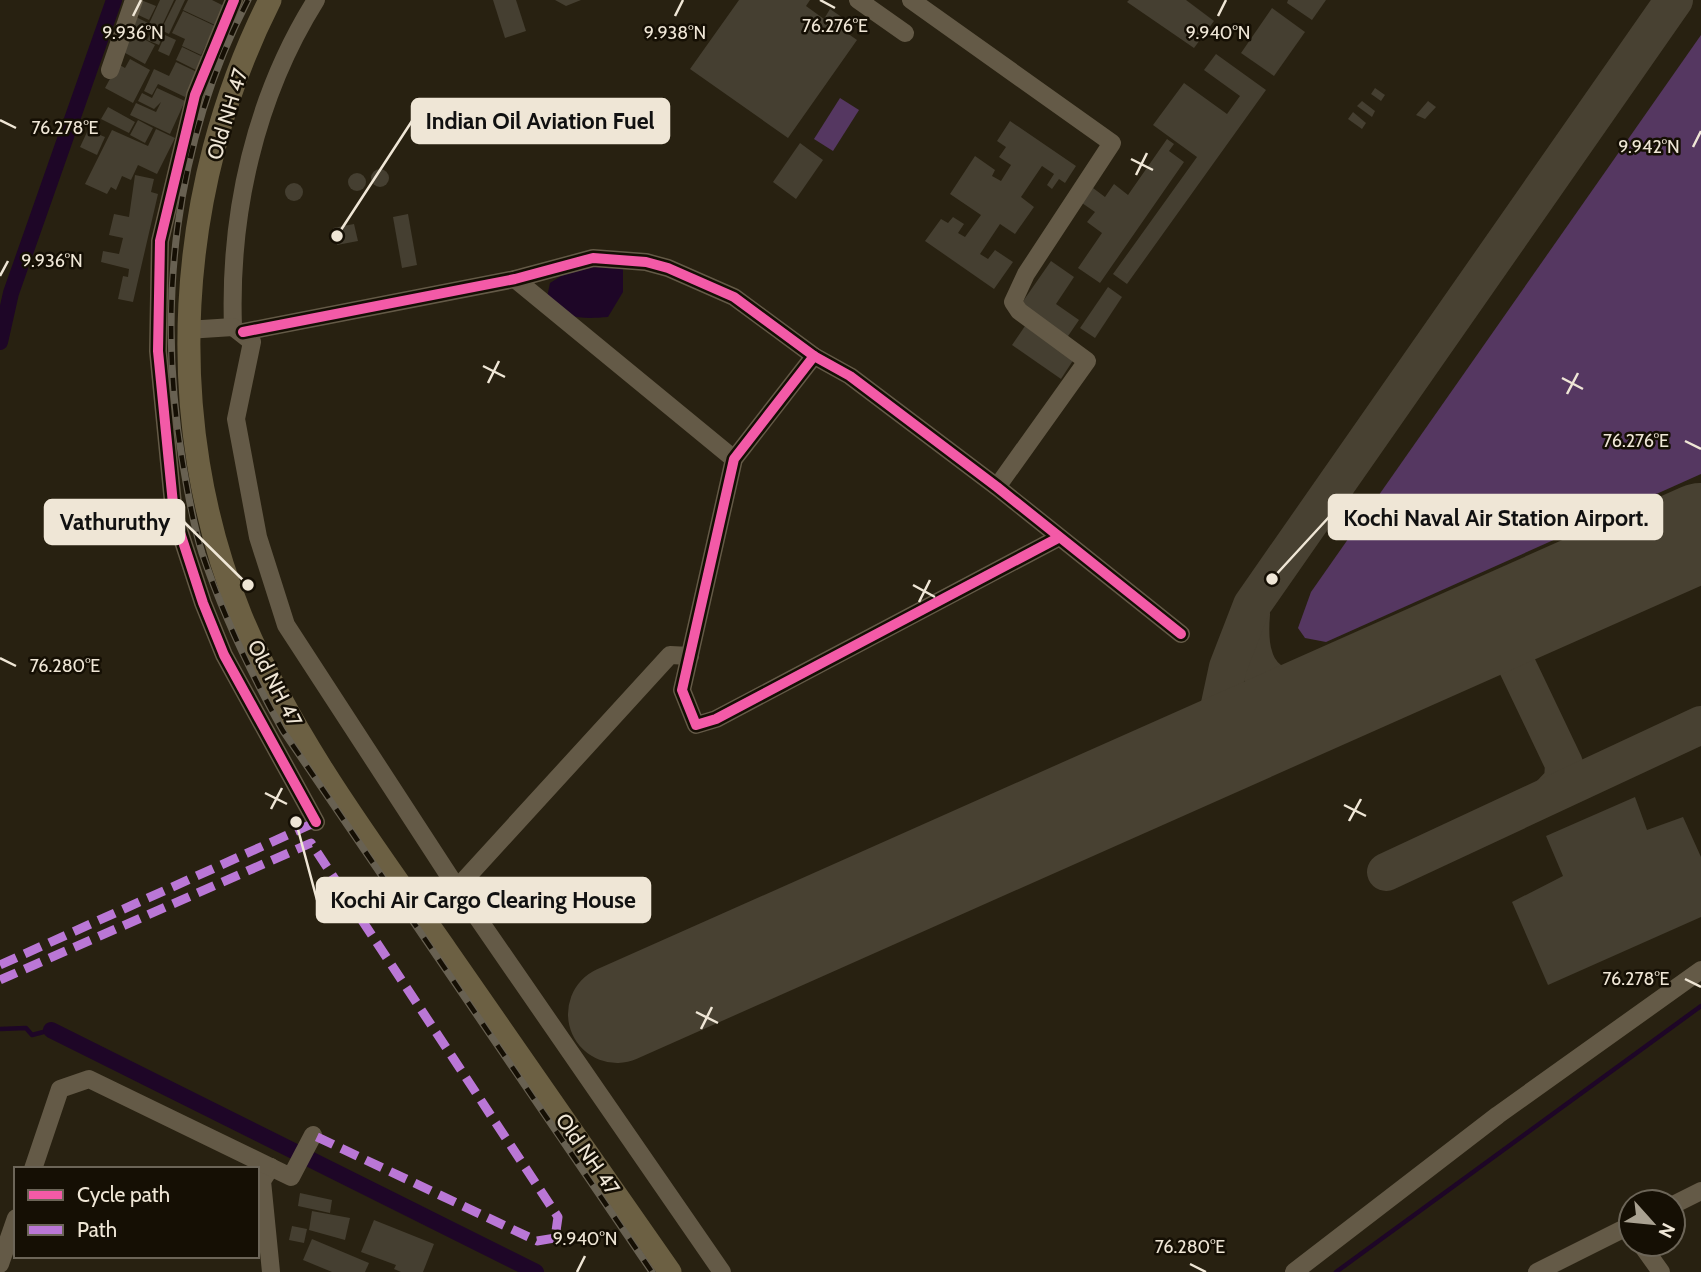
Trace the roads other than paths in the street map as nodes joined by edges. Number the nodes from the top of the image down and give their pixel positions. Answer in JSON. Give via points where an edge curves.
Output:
{"nodes":[{"id":1,"x":134,"y":0,"type":"edge"},
{"id":2,"x":234,"y":0,"type":"edge"},
{"id":3,"x":270,"y":0,"type":"edge"},
{"id":4,"x":316,"y":0,"type":"edge"},
{"id":5,"x":858,"y":0,"type":"edge"},
{"id":6,"x":911,"y":0,"type":"edge"},
{"id":7,"x":905,"y":33,"type":"dead end"},
{"id":8,"x":110,"y":70,"type":"dead end"},
{"id":9,"x":515,"y":279,"type":"junction"},
{"id":10,"x":238,"y":329,"type":"junction"},
{"id":11,"x":187,"y":330,"type":"junction"},
{"id":12,"x":814,"y":356,"type":"junction"},
{"id":13,"x":734,"y":460,"type":"junction"},
{"id":14,"x":997,"y":487,"type":"junction"},
{"id":15,"x":1058,"y":538,"type":"junction"},
{"id":16,"x":1181,"y":634,"type":"dead end"},
{"id":17,"x":690,"y":656,"type":"junction"},
{"id":18,"x":316,"y":822,"type":"dead end"},
{"id":19,"x":457,"y":888,"type":"junction"},
{"id":20,"x":1701,"y":970,"type":"edge"},
{"id":21,"x":313,"y":1135,"type":"dead end"},
{"id":22,"x":34,"y":1167,"type":"edge"},
{"id":23,"x":271,"y":1167,"type":"junction"},
{"id":24,"x":14,"y":1224,"type":"edge"},
{"id":25,"x":1617,"y":1233,"type":"edge"},
{"id":26,"x":0,"y":1264,"type":"edge"},
{"id":27,"x":271,"y":1272,"type":"edge"},
{"id":28,"x":670,"y":1272,"type":"edge"},
{"id":29,"x":722,"y":1272,"type":"edge"},
{"id":30,"x":1294,"y":1272,"type":"edge"},
{"id":31,"x":1537,"y":1272,"type":"edge"}],
"edges":[{"from":1,"to":8,"type":"street"},
{"from":2,"to":18,"type":"street","via":[[195,95],[160,241],[158,351],[174,514],[224,655]]},
{"from":3,"to":11,"type":"main road","name":"Old NH 47","via":[[237,76],[213,156],[197,237]]},
{"from":4,"to":10,"type":"street","via":[[266,99],[247,167],[232,285]]},
{"from":5,"to":7,"type":"street"},
{"from":6,"to":14,"type":"street","via":[[1112,143],[1026,274],[1013,302],[1087,361]]},
{"from":9,"to":10,"type":"street"},
{"from":9,"to":12,"type":"street","via":[[593,258],[657,265],[734,297]]},
{"from":9,"to":13,"type":"street"},
{"from":10,"to":11,"type":"street"},
{"from":10,"to":19,"type":"street","via":[[252,342],[236,419],[258,537],[286,625]]},
{"from":11,"to":28,"type":"main road","name":"Old NH 47","via":[[192,421],[209,518],[241,615],[285,708],[352,817]]},
{"from":12,"to":13,"type":"street"},
{"from":12,"to":14,"type":"street","via":[[850,376]]},
{"from":13,"to":17,"type":"street"},
{"from":14,"to":15,"type":"street"},
{"from":15,"to":16,"type":"street"},
{"from":15,"to":17,"type":"street","via":[[716,719],[696,724],[682,690]]},
{"from":17,"to":19,"type":"street","via":[[670,655]]},
{"from":19,"to":29,"type":"street"},
{"from":20,"to":30,"type":"street","via":[[1499,1115]]},
{"from":21,"to":23,"type":"street","via":[[291,1177]]},
{"from":22,"to":23,"type":"street","via":[[60,1089],[89,1079]]},
{"from":23,"to":27,"type":"street","via":[[262,1181]]},
{"from":24,"to":26,"type":"street"},
{"from":25,"to":31,"type":"street"}]}
